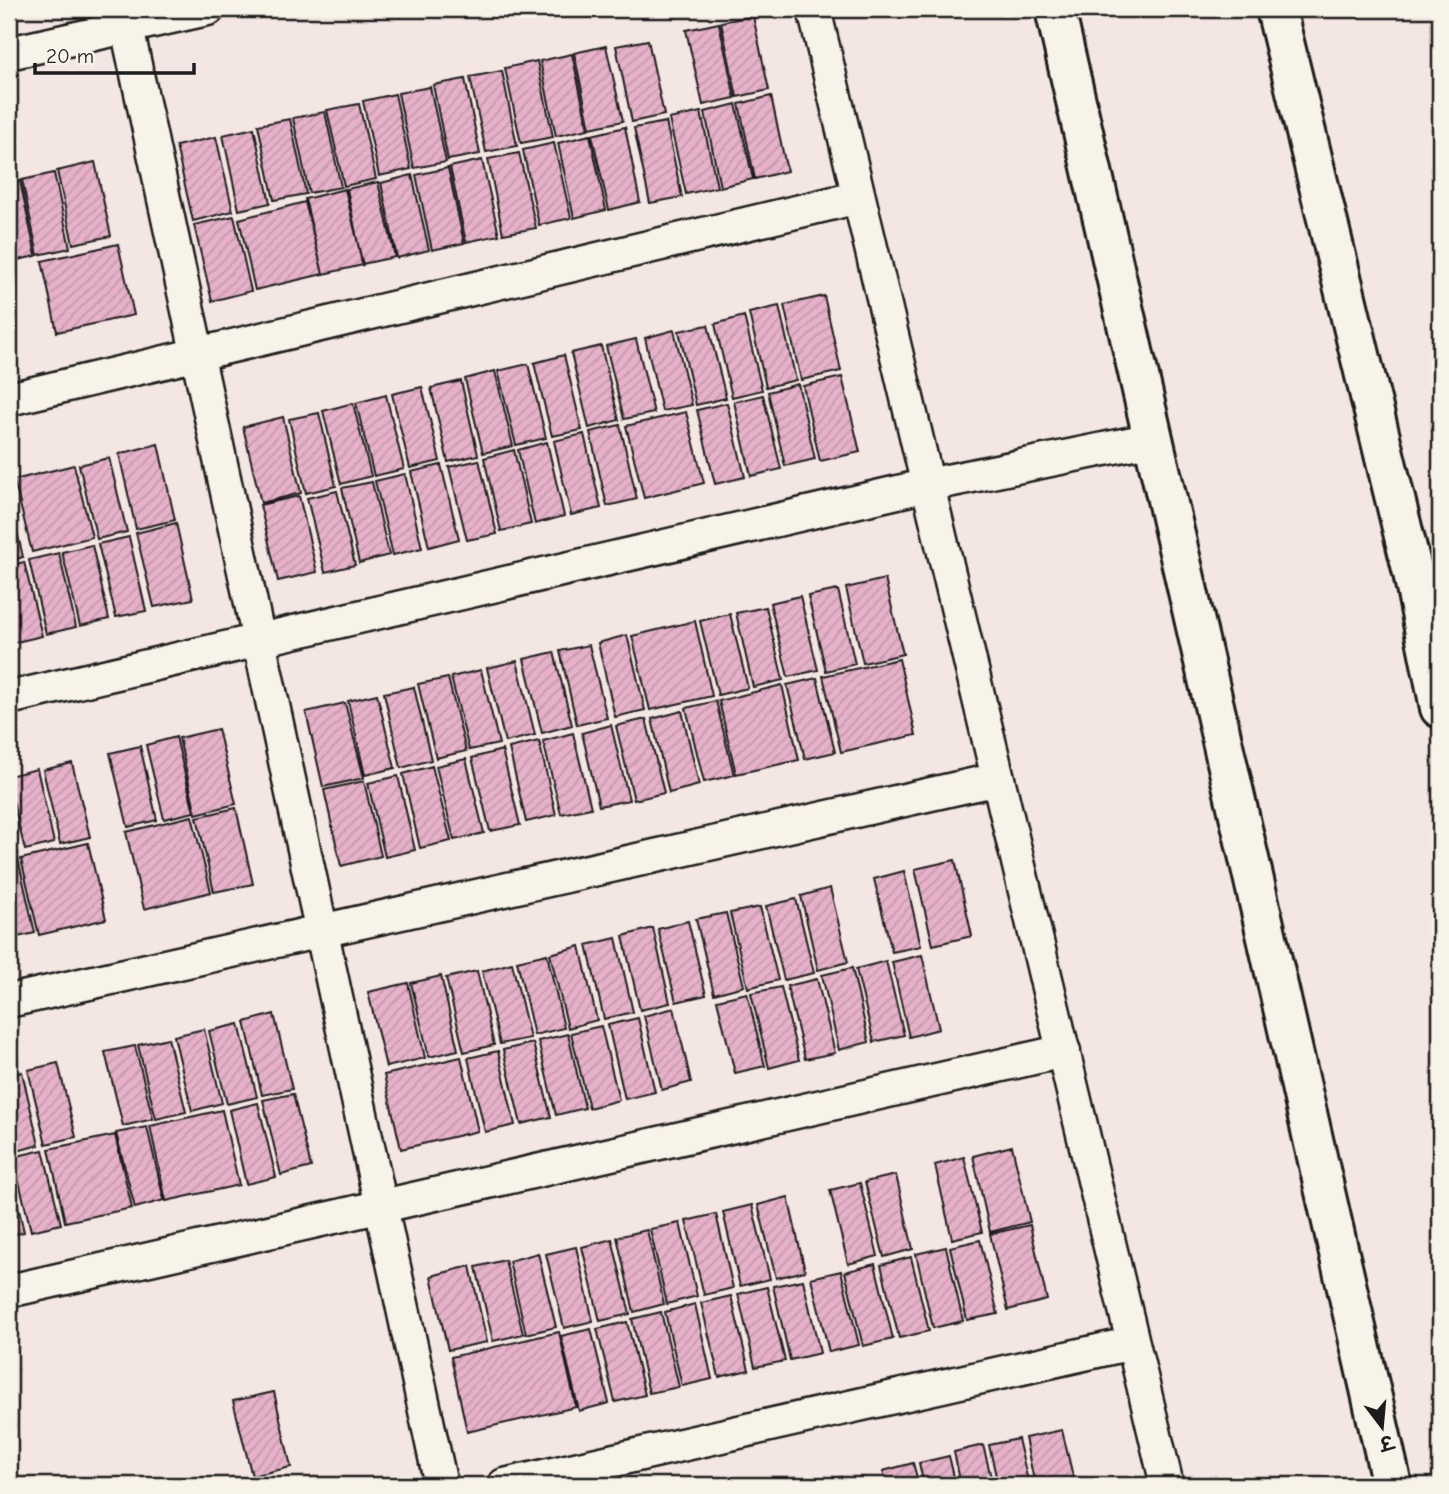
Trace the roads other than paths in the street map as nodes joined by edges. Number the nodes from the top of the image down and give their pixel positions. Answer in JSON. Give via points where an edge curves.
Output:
{"nodes":[{"id":1,"x":208,"y":9,"type":"edge"},
{"id":2,"x":814,"y":9,"type":"edge"},
{"id":3,"x":1055,"y":9,"type":"edge"},
{"id":4,"x":1276,"y":9,"type":"edge"},
{"id":5,"x":125,"y":18,"type":"edge"},
{"id":6,"x":9,"y":53,"type":"edge"},
{"id":7,"x":859,"y":197,"type":"junction"},
{"id":8,"x":198,"y":354,"type":"junction"},
{"id":9,"x":9,"y":399,"type":"edge"},
{"id":10,"x":1153,"y":439,"type":"junction"},
{"id":11,"x":928,"y":485,"type":"junction"},
{"id":12,"x":1429,"y":593,"type":"edge"},
{"id":13,"x":259,"y":640,"type":"junction"},
{"id":14,"x":9,"y":698,"type":"edge"},
{"id":15,"x":1440,"y":708,"type":"edge"},
{"id":16,"x":998,"y":779,"type":"junction"},
{"id":17,"x":321,"y":931,"type":"junction"},
{"id":18,"x":9,"y":1001,"type":"edge"},
{"id":19,"x":1064,"y":1051,"type":"junction"},
{"id":20,"x":381,"y":1207,"type":"junction"},
{"id":21,"x":9,"y":1291,"type":"edge"},
{"id":22,"x":1133,"y":1343,"type":"junction"},
{"id":23,"x":441,"y":1485,"type":"edge"},
{"id":24,"x":504,"y":1485,"type":"edge"},
{"id":25,"x":1167,"y":1485,"type":"edge"},
{"id":26,"x":1392,"y":1485,"type":"edge"}],
"edges":[{"from":1,"to":5,"type":"lane"},
{"from":2,"to":7,"type":"lane"},
{"from":3,"to":10,"type":"street"},
{"from":4,"to":12,"type":"street"},
{"from":5,"to":6,"type":"lane"},
{"from":5,"to":8,"type":"lane"},
{"from":7,"to":8,"type":"lane"},
{"from":7,"to":11,"type":"lane"},
{"from":8,"to":9,"type":"lane"},
{"from":8,"to":13,"type":"lane"},
{"from":10,"to":11,"type":"lane"},
{"from":10,"to":26,"type":"street"},
{"from":11,"to":13,"type":"lane"},
{"from":11,"to":16,"type":"lane"},
{"from":12,"to":15,"type":"street"},
{"from":13,"to":14,"type":"lane"},
{"from":13,"to":17,"type":"lane"},
{"from":16,"to":17,"type":"lane"},
{"from":16,"to":19,"type":"lane"},
{"from":17,"to":18,"type":"lane"},
{"from":17,"to":20,"type":"lane"},
{"from":19,"to":20,"type":"lane"},
{"from":19,"to":22,"type":"lane"},
{"from":20,"to":21,"type":"lane"},
{"from":20,"to":23,"type":"lane"},
{"from":22,"to":24,"type":"lane"},
{"from":22,"to":25,"type":"lane"}]}
